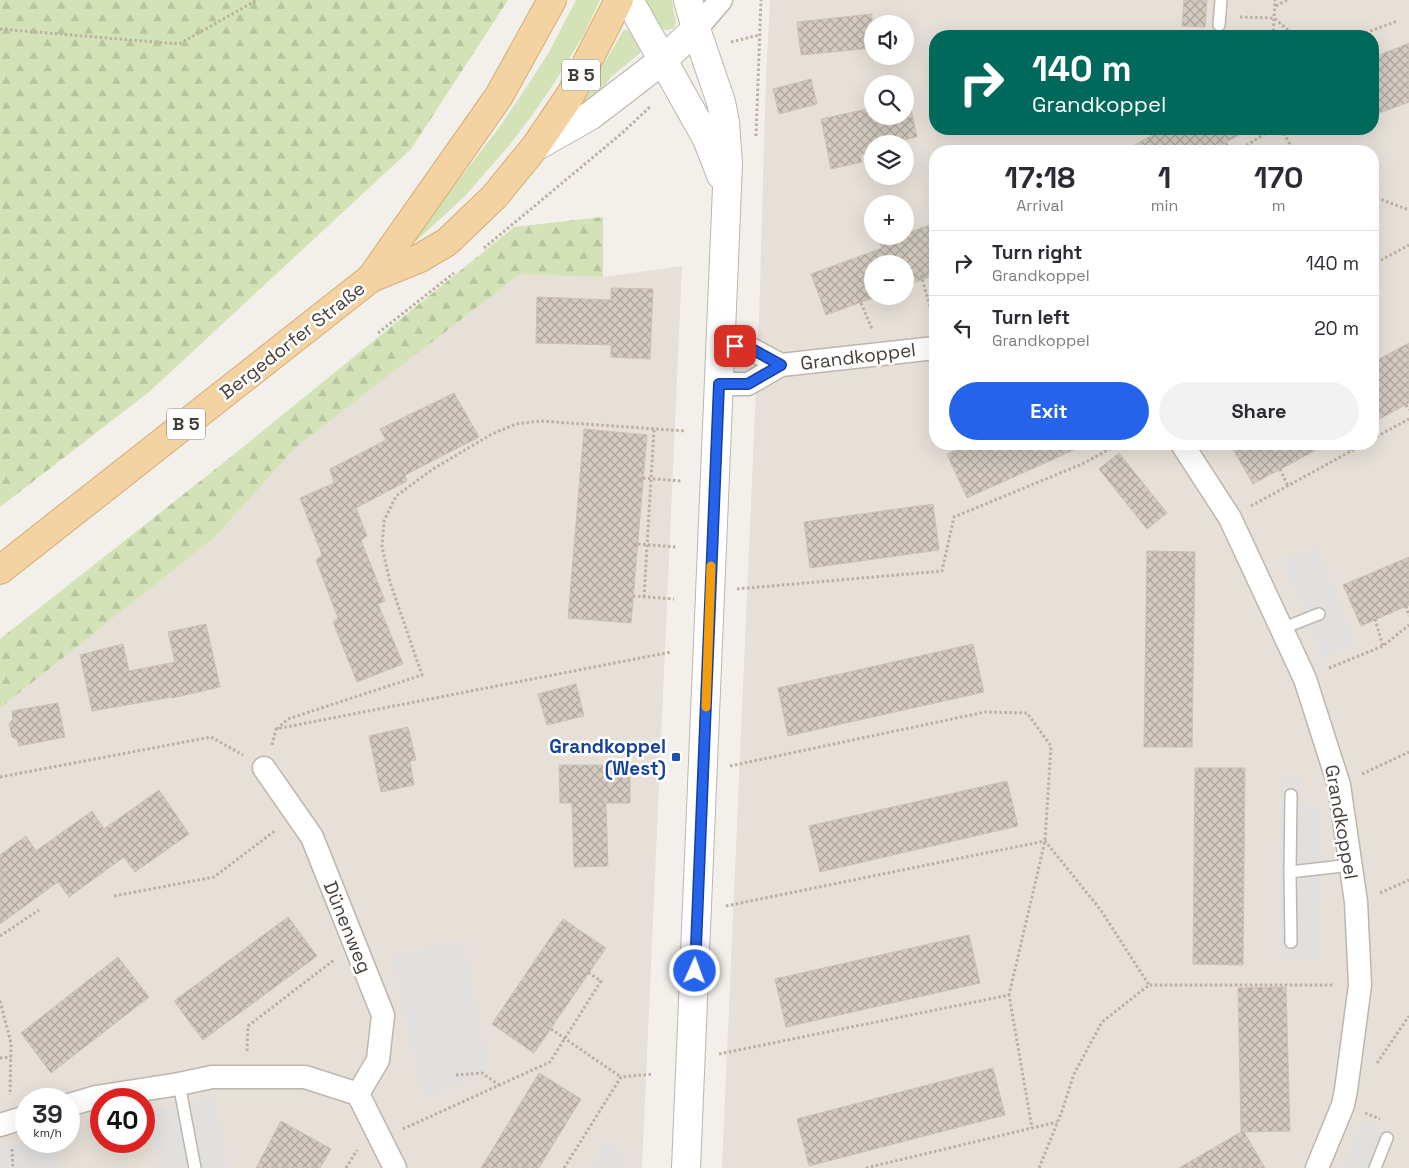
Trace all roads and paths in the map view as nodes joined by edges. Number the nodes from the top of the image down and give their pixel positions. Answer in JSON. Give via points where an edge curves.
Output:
{"nodes":[{"id":1,"x":257,"y":0,"type":"edge"},
{"id":2,"x":552,"y":0,"type":"edge"},
{"id":3,"x":619,"y":0,"type":"edge"},
{"id":4,"x":629,"y":0,"type":"edge"},
{"id":5,"x":688,"y":0,"type":"edge"},
{"id":6,"x":721,"y":0,"type":"edge"},
{"id":7,"x":760,"y":0,"type":"edge"},
{"id":8,"x":1220,"y":0,"type":"edge"},
{"id":9,"x":1276,"y":0,"type":"edge"},
{"id":10,"x":1287,"y":0,"type":"edge"},
{"id":11,"x":1275,"y":6,"type":"junction"},
{"id":12,"x":1274,"y":18,"type":"junction"},
{"id":13,"x":1219,"y":21,"type":"joint"},
{"id":14,"x":1398,"y":21,"type":"dead end"},
{"id":15,"x":0,"y":29,"type":"edge"},
{"id":16,"x":696,"y":29,"type":"junction"},
{"id":17,"x":1273,"y":30,"type":"edge"},
{"id":18,"x":1288,"y":30,"type":"edge"},
{"id":19,"x":1373,"y":30,"type":"edge"},
{"id":20,"x":759,"y":35,"type":"dead end"},
{"id":21,"x":662,"y":60,"type":"junction"},
{"id":22,"x":648,"y":110,"type":"dead end"},
{"id":23,"x":1263,"y":135,"type":"edge"},
{"id":24,"x":1247,"y":145,"type":"edge"},
{"id":25,"x":535,"y":147,"type":"junction"},
{"id":26,"x":727,"y":190,"type":"junction"},
{"id":27,"x":1379,"y":199,"type":"edge"},
{"id":28,"x":1409,"y":210,"type":"edge"},
{"id":29,"x":1409,"y":245,"type":"edge"},
{"id":30,"x":480,"y":252,"type":"dead end"},
{"id":31,"x":1379,"y":261,"type":"edge"},
{"id":32,"x":459,"y":269,"type":"dead end"},
{"id":33,"x":921,"y":275,"type":"dead end"},
{"id":34,"x":371,"y":278,"type":"junction"},
{"id":35,"x":929,"y":303,"type":"edge"},
{"id":36,"x":378,"y":333,"type":"dead end"},
{"id":37,"x":721,"y":345,"type":"junction"},
{"id":38,"x":929,"y":349,"type":"edge"},
{"id":39,"x":781,"y":365,"type":"junction"},
{"id":40,"x":719,"y":384,"type":"junction"},
{"id":41,"x":1406,"y":405,"type":"dead end"},
{"id":42,"x":1409,"y":410,"type":"edge"},
{"id":43,"x":1409,"y":419,"type":"edge"},
{"id":44,"x":654,"y":429,"type":"junction"},
{"id":45,"x":686,"y":431,"type":"dead end"},
{"id":46,"x":1379,"y":435,"type":"edge"},
{"id":47,"x":1108,"y":450,"type":"edge"},
{"id":48,"x":1186,"y":450,"type":"edge"},
{"id":49,"x":1351,"y":451,"type":"edge"},
{"id":50,"x":1280,"y":469,"type":"dead end"},
{"id":51,"x":643,"y":478,"type":"dead end"},
{"id":52,"x":652,"y":479,"type":"junction"},
{"id":53,"x":682,"y":481,"type":"dead end"},
{"id":54,"x":1288,"y":486,"type":"junction"},
{"id":55,"x":1230,"y":518,"type":"junction"},
{"id":56,"x":638,"y":544,"type":"dead end"},
{"id":57,"x":648,"y":545,"type":"junction"},
{"id":58,"x":678,"y":547,"type":"dead end"},
{"id":59,"x":0,"y":570,"type":"edge"},
{"id":60,"x":736,"y":589,"type":"dead end"},
{"id":61,"x":633,"y":596,"type":"dead end"},
{"id":62,"x":644,"y":597,"type":"junction"},
{"id":63,"x":674,"y":599,"type":"dead end"},
{"id":64,"x":1406,"y":606,"type":"dead end"},
{"id":65,"x":1319,"y":614,"type":"dead end"},
{"id":66,"x":1409,"y":616,"type":"edge"},
{"id":67,"x":1375,"y":620,"type":"dead end"},
{"id":68,"x":1409,"y":625,"type":"edge"},
{"id":69,"x":1281,"y":629,"type":"junction"},
{"id":70,"x":1383,"y":646,"type":"junction"},
{"id":71,"x":671,"y":652,"type":"dead end"},
{"id":72,"x":1305,"y":679,"type":"junction"},
{"id":73,"x":276,"y":729,"type":"junction"},
{"id":74,"x":1409,"y":752,"type":"edge"},
{"id":75,"x":729,"y":766,"type":"dead end"},
{"id":76,"x":264,"y":768,"type":"junction"},
{"id":77,"x":0,"y":777,"type":"edge"},
{"id":78,"x":1339,"y":785,"type":"junction"},
{"id":79,"x":1291,"y":795,"type":"dead end"},
{"id":80,"x":296,"y":815,"type":"junction"},
{"id":81,"x":1045,"y":841,"type":"junction"},
{"id":82,"x":1351,"y":865,"type":"junction"},
{"id":83,"x":1290,"y":872,"type":"junction"},
{"id":84,"x":114,"y":896,"type":"dead end"},
{"id":85,"x":726,"y":906,"type":"dead end"},
{"id":86,"x":40,"y":910,"type":"dead end"},
{"id":87,"x":0,"y":936,"type":"edge"},
{"id":88,"x":1291,"y":942,"type":"dead end"},
{"id":89,"x":355,"y":944,"type":"junction"},
{"id":90,"x":589,"y":973,"type":"dead end"},
{"id":91,"x":1149,"y":985,"type":"junction"},
{"id":92,"x":1360,"y":985,"type":"junction"},
{"id":93,"x":1009,"y":995,"type":"junction"},
{"id":94,"x":0,"y":1001,"type":"edge"},
{"id":95,"x":1409,"y":1016,"type":"edge"},
{"id":96,"x":551,"y":1029,"type":"dead end"},
{"id":97,"x":564,"y":1038,"type":"junction"},
{"id":98,"x":719,"y":1054,"type":"dead end"},
{"id":99,"x":11,"y":1057,"type":"junction"},
{"id":100,"x":0,"y":1058,"type":"edge"},
{"id":101,"x":653,"y":1074,"type":"dead end"},
{"id":102,"x":456,"y":1075,"type":"dead end"},
{"id":103,"x":246,"y":1076,"type":"junction"},
{"id":104,"x":621,"y":1077,"type":"junction"},
{"id":105,"x":179,"y":1084,"type":"junction"},
{"id":106,"x":499,"y":1085,"type":"junction"},
{"id":107,"x":358,"y":1094,"type":"junction"},
{"id":108,"x":1344,"y":1098,"type":"junction"},
{"id":109,"x":80,"y":1102,"type":"edge"},
{"id":110,"x":12,"y":1121,"type":"edge"},
{"id":111,"x":1384,"y":1121,"type":"dead end"},
{"id":112,"x":1057,"y":1122,"type":"junction"},
{"id":113,"x":1032,"y":1128,"type":"junction"},
{"id":114,"x":1388,"y":1138,"type":"dead end"},
{"id":115,"x":380,"y":1139,"type":"junction"},
{"id":116,"x":195,"y":1168,"type":"edge"},
{"id":117,"x":395,"y":1168,"type":"edge"},
{"id":118,"x":564,"y":1168,"type":"edge"},
{"id":119,"x":686,"y":1168,"type":"edge"},
{"id":120,"x":866,"y":1168,"type":"edge"},
{"id":121,"x":1039,"y":1168,"type":"edge"},
{"id":122,"x":1317,"y":1168,"type":"edge"},
{"id":123,"x":1375,"y":1168,"type":"edge"}],
"edges":[{"from":1,"to":15,"type":"path","via":[[179,44]]},
{"from":2,"to":34,"type":"main road","name":"Bergedorfer Straße","number":"B 5","via":[[499,96]]},
{"from":3,"to":25,"type":"main road","name":"Bergedorfer Straße","number":"B 5","via":[[571,94]]},
{"from":4,"to":21,"type":"street"},
{"from":5,"to":16,"type":"street"},
{"from":6,"to":16,"type":"street"},
{"from":7,"to":20,"type":"path"},
{"from":8,"to":13,"type":"lane"},
{"from":9,"to":11,"type":"path"},
{"from":10,"to":11,"type":"path"},
{"from":11,"to":12,"type":"path"},
{"from":12,"to":13,"type":"path"},
{"from":12,"to":17,"type":"path"},
{"from":12,"to":18,"type":"path"},
{"from":14,"to":19,"type":"path"},
{"from":16,"to":21,"type":"street"},
{"from":16,"to":26,"type":"street","via":[[721,102],[728,164]]},
{"from":21,"to":25,"type":"street","via":[[590,116]]},
{"from":21,"to":26,"type":"street","via":[[707,139]]},
{"from":22,"to":30,"type":"path"},
{"from":23,"to":24,"type":"path"},
{"from":25,"to":34,"type":"main road","name":"Bergedorfer Straße","number":"B 5","via":[[494,197],[447,242],[420,258]]},
{"from":26,"to":37,"type":"street"},
{"from":27,"to":28,"type":"path"},
{"from":29,"to":31,"type":"path"},
{"from":32,"to":36,"type":"path"},
{"from":33,"to":35,"type":"path"},
{"from":34,"to":59,"type":"main road","name":"Bergedorfer Straße","number":"B 5"},
{"from":37,"to":39,"type":"street","name":"Grandkoppel","via":[[750,348]]},
{"from":37,"to":40,"type":"street"},
{"from":38,"to":39,"type":"street","name":"Grandkoppel"},
{"from":39,"to":40,"type":"street","name":"Grandkoppel","via":[[748,384]]},
{"from":40,"to":119,"type":"street"},
{"from":41,"to":42,"type":"path"},
{"from":43,"to":46,"type":"path"},
{"from":44,"to":45,"type":"path"},
{"from":44,"to":52,"type":"path"},
{"from":44,"to":73,"type":"path","via":[[540,421],[516,424],[492,434],[433,469],[396,496],[384,520],[382,547],[390,582],[422,675],[288,718]]},
{"from":47,"to":60,"type":"path","via":[[954,517],[942,571]]},
{"from":48,"to":55,"type":"street","name":"Grandkoppel"},
{"from":49,"to":54,"type":"path"},
{"from":50,"to":54,"type":"path"},
{"from":51,"to":52,"type":"path"},
{"from":52,"to":53,"type":"path"},
{"from":52,"to":57,"type":"path"},
{"from":54,"to":55,"type":"path"},
{"from":55,"to":69,"type":"street","name":"Grandkoppel"},
{"from":56,"to":57,"type":"path"},
{"from":57,"to":58,"type":"path"},
{"from":57,"to":62,"type":"path"},
{"from":61,"to":62,"type":"path"},
{"from":62,"to":63,"type":"path"},
{"from":64,"to":66,"type":"path"},
{"from":65,"to":69,"type":"lane"},
{"from":67,"to":70,"type":"path"},
{"from":68,"to":70,"type":"path"},
{"from":69,"to":72,"type":"street","name":"Grandkoppel"},
{"from":70,"to":72,"type":"path"},
{"from":71,"to":73,"type":"path"},
{"from":72,"to":78,"type":"street","name":"Grandkoppel"},
{"from":73,"to":76,"type":"path"},
{"from":74,"to":78,"type":"path"},
{"from":75,"to":81,"type":"path","via":[[985,712],[1027,713],[1051,746]]},
{"from":76,"to":77,"type":"path","via":[[211,737]]},
{"from":76,"to":80,"type":"street","name":"Dünenweg"},
{"from":78,"to":82,"type":"street","name":"Grandkoppel"},
{"from":79,"to":83,"type":"lane"},
{"from":80,"to":84,"type":"path","via":[[214,877]]},
{"from":80,"to":89,"type":"street","name":"Dünenweg","via":[[312,837]]},
{"from":81,"to":85,"type":"path"},
{"from":81,"to":91,"type":"path","via":[[1100,909]]},
{"from":81,"to":93,"type":"path"},
{"from":82,"to":83,"type":"lane"},
{"from":82,"to":92,"type":"street","name":"Grandkoppel"},
{"from":83,"to":88,"type":"lane"},
{"from":86,"to":87,"type":"path"},
{"from":89,"to":103,"type":"path","via":[[248,1026]]},
{"from":89,"to":107,"type":"street","name":"Dünenweg","via":[[383,1015],[378,1060]]},
{"from":90,"to":97,"type":"path","via":[[601,981]]},
{"from":91,"to":92,"type":"path"},
{"from":91,"to":112,"type":"path","via":[[1102,1022],[1074,1074]]},
{"from":92,"to":108,"type":"street","name":"Grandkoppel"},
{"from":93,"to":98,"type":"path"},
{"from":93,"to":113,"type":"path"},
{"from":94,"to":99,"type":"path","via":[[11,1043]]},
{"from":95,"to":108,"type":"path","via":[[1378,1062]]},
{"from":96,"to":97,"type":"path"},
{"from":97,"to":104,"type":"path"},
{"from":97,"to":106,"type":"path","via":[[550,1062]]},
{"from":99,"to":100,"type":"path"},
{"from":99,"to":110,"type":"path"},
{"from":101,"to":104,"type":"path"},
{"from":102,"to":106,"type":"path","via":[[482,1073]]},
{"from":103,"to":105,"type":"street","via":[[212,1076]]},
{"from":103,"to":107,"type":"street","via":[[305,1077]]},
{"from":104,"to":118,"type":"path"},
{"from":105,"to":109,"type":"street"},
{"from":105,"to":116,"type":"lane"},
{"from":106,"to":115,"type":"path"},
{"from":107,"to":115,"type":"street"},
{"from":108,"to":111,"type":"path"},
{"from":108,"to":122,"type":"street","name":"Grandkoppel"},
{"from":112,"to":113,"type":"path"},
{"from":112,"to":121,"type":"path"},
{"from":113,"to":120,"type":"path"},
{"from":114,"to":123,"type":"lane"},
{"from":115,"to":117,"type":"street"}]}
